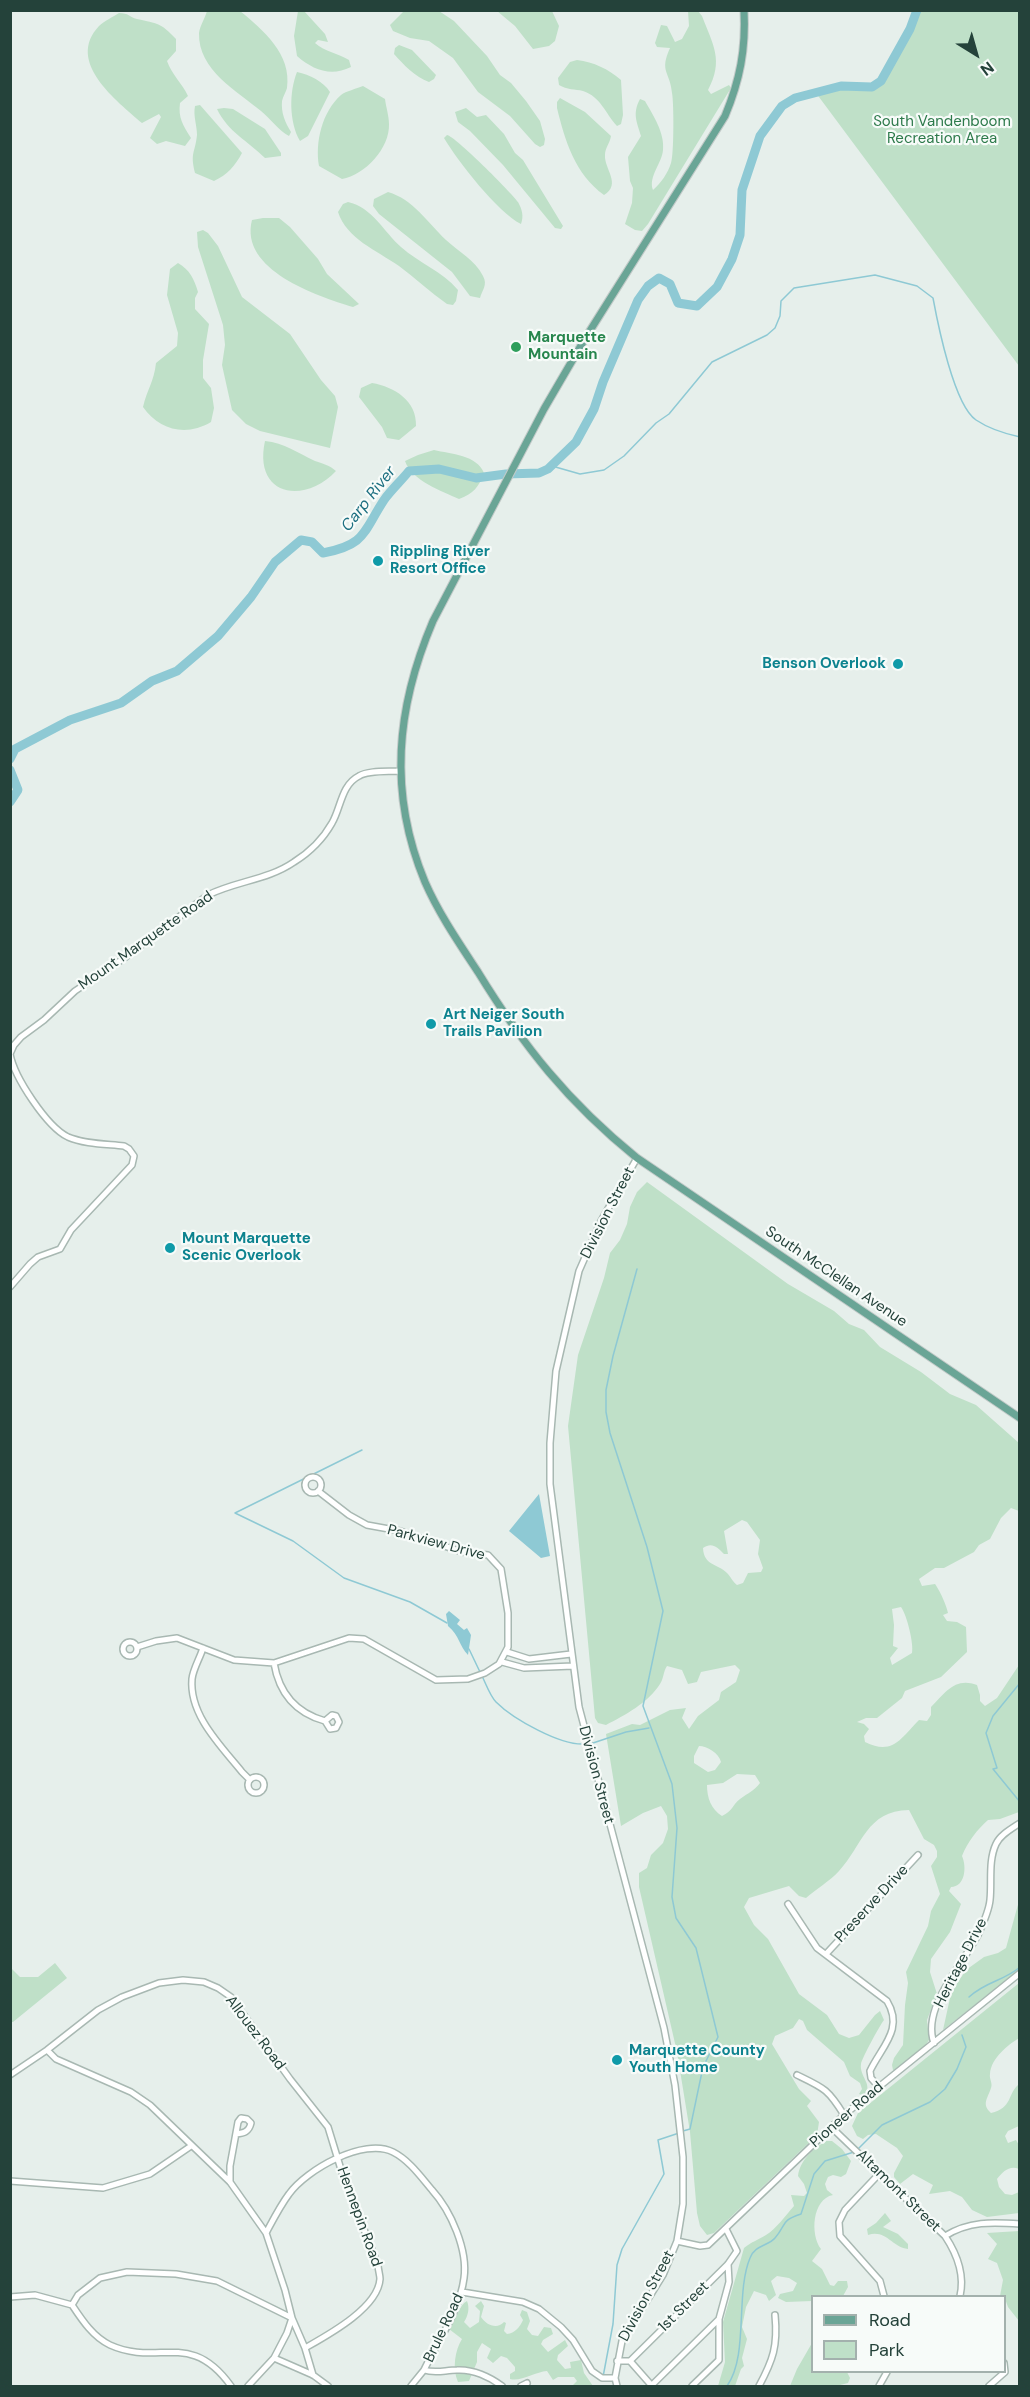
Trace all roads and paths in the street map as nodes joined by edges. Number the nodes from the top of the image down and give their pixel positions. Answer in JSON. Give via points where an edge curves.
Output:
{"nodes":[{"id":1,"x":744,"y":10,"type":"edge"},
{"id":2,"x":400,"y":771,"type":"junction"},
{"id":3,"x":10,"y":1054,"type":"edge"},
{"id":4,"x":637,"y":1158,"type":"junction"},
{"id":5,"x":10,"y":1287,"type":"edge"},
{"id":6,"x":1020,"y":1418,"type":"edge"},
{"id":7,"x":318,"y":1491,"type":"dead end"},
{"id":8,"x":137,"y":1647,"type":"dead end"},
{"id":9,"x":203,"y":1648,"type":"junction"},
{"id":10,"x":507,"y":1652,"type":"junction"},
{"id":11,"x":571,"y":1654,"type":"junction"},
{"id":12,"x":502,"y":1662,"type":"junction"},
{"id":13,"x":274,"y":1663,"type":"junction"},
{"id":14,"x":573,"y":1666,"type":"junction"},
{"id":15,"x":325,"y":1721,"type":"dead end"},
{"id":16,"x":250,"y":1780,"type":"dead end"},
{"id":17,"x":1020,"y":1823,"type":"edge"},
{"id":18,"x":918,"y":1854,"type":"dead end"},
{"id":19,"x":788,"y":1904,"type":"dead end"},
{"id":20,"x":826,"y":1954,"type":"junction"},
{"id":21,"x":1020,"y":1973,"type":"edge"},
{"id":22,"x":934,"y":2043,"type":"junction"},
{"id":23,"x":47,"y":2050,"type":"junction"},
{"id":24,"x":10,"y":2074,"type":"edge"},
{"id":25,"x":797,"y":2075,"type":"dead end"},
{"id":26,"x":879,"y":2087,"type":"junction"},
{"id":27,"x":844,"y":2115,"type":"junction"},
{"id":28,"x":831,"y":2127,"type":"junction"},
{"id":29,"x":236,"y":2134,"type":"dead end"},
{"id":30,"x":191,"y":2146,"type":"junction"},
{"id":31,"x":338,"y":2157,"type":"junction"},
{"id":32,"x":879,"y":2174,"type":"junction"},
{"id":33,"x":10,"y":2181,"type":"edge"},
{"id":34,"x":230,"y":2182,"type":"junction"},
{"id":35,"x":1020,"y":2224,"type":"edge"},
{"id":36,"x":726,"y":2229,"type":"junction"},
{"id":37,"x":266,"y":2233,"type":"junction"},
{"id":38,"x":945,"y":2236,"type":"junction"},
{"id":39,"x":677,"y":2241,"type":"junction"},
{"id":40,"x":728,"y":2264,"type":"junction"},
{"id":41,"x":462,"y":2292,"type":"junction"},
{"id":42,"x":885,"y":2295,"type":"edge"},
{"id":43,"x":960,"y":2295,"type":"edge"},
{"id":44,"x":10,"y":2297,"type":"edge"},
{"id":45,"x":72,"y":2305,"type":"junction"},
{"id":46,"x":775,"y":2315,"type":"dead end"},
{"id":47,"x":292,"y":2318,"type":"junction"},
{"id":48,"x":719,"y":2319,"type":"junction"},
{"id":49,"x":305,"y":2348,"type":"junction"},
{"id":50,"x":274,"y":2358,"type":"junction"},
{"id":51,"x":617,"y":2361,"type":"junction"},
{"id":52,"x":630,"y":2361,"type":"junction"},
{"id":53,"x":424,"y":2370,"type":"junction"},
{"id":54,"x":887,"y":2373,"type":"edge"},
{"id":55,"x":1004,"y":2373,"type":"edge"},
{"id":56,"x":313,"y":2375,"type":"junction"},
{"id":57,"x":615,"y":2378,"type":"junction"},
{"id":58,"x":527,"y":2383,"type":"dead end"},
{"id":59,"x":231,"y":2386,"type":"edge"},
{"id":60,"x":248,"y":2386,"type":"edge"},
{"id":61,"x":328,"y":2386,"type":"edge"},
{"id":62,"x":411,"y":2386,"type":"edge"},
{"id":63,"x":502,"y":2386,"type":"edge"},
{"id":64,"x":521,"y":2386,"type":"edge"},
{"id":65,"x":617,"y":2386,"type":"edge"},
{"id":66,"x":651,"y":2386,"type":"edge"},
{"id":67,"x":692,"y":2386,"type":"edge"},
{"id":68,"x":759,"y":2386,"type":"edge"},
{"id":69,"x":879,"y":2386,"type":"edge"},
{"id":70,"x":989,"y":2386,"type":"edge"}],
"edges":[{"from":1,"to":2,"type":"main road","name":"South McClellan Avenue","via":[[743,60],[725,116],[586,337],[433,621],[405,706]]},
{"from":2,"to":3,"type":"street","name":"Mount Marquette Road","via":[[360,775],[350,783],[334,820],[317,844],[280,871],[208,895],[75,991],[21,1037]]},
{"from":2,"to":4,"type":"main road","name":"South McClellan Avenue","via":[[415,855],[451,930],[548,1074],[596,1124]]},
{"from":3,"to":5,"type":"street","name":"Mount Marquette Road","via":[[15,1071],[54,1128],[69,1138],[124,1146],[134,1156],[132,1165],[71,1230],[60,1249],[30,1263]]},
{"from":4,"to":6,"type":"main road","name":"South McClellan Avenue"},
{"from":4,"to":11,"type":"street","name":"Division Street","via":[[601,1221],[579,1271],[553,1396],[550,1484]]},
{"from":7,"to":10,"type":"street","name":"Parkview Drive","via":[[367,1525],[400,1531],[462,1552],[488,1555],[501,1569],[508,1613]]},
{"from":8,"to":9,"type":"street","via":[[177,1638]]},
{"from":9,"to":13,"type":"street","via":[[234,1660]]},
{"from":9,"to":16,"type":"street","via":[[192,1677],[193,1699],[220,1744]]},
{"from":10,"to":11,"type":"street","via":[[529,1659]]},
{"from":10,"to":12,"type":"street","name":"Parkview Drive"},
{"from":11,"to":14,"type":"street","name":"Division Street"},
{"from":12,"to":13,"type":"street","via":[[468,1679],[436,1680],[377,1645],[349,1638]]},
{"from":12,"to":14,"type":"street","via":[[524,1668]]},
{"from":13,"to":15,"type":"street","via":[[277,1680],[295,1706]]},
{"from":14,"to":39,"type":"street","name":"Division Street","via":[[579,1707],[673,2074],[684,2179]]},
{"from":17,"to":22,"type":"street","name":"Heritage Drive","via":[[996,1844],[986,1917],[939,2000],[931,2033]]},
{"from":18,"to":20,"type":"street","name":"Preserve Drive"},
{"from":19,"to":20,"type":"street","via":[[817,1948]]},
{"from":20,"to":26,"type":"street","via":[[887,2001],[892,2010],[893,2028],[870,2071]]},
{"from":21,"to":22,"type":"street","name":"Pioneer Road"},
{"from":22,"to":26,"type":"street","name":"Pioneer Road"},
{"from":23,"to":24,"type":"street","name":"Allouez Road"},
{"from":23,"to":30,"type":"street","via":[[56,2059],[131,2092],[150,2105]]},
{"from":23,"to":31,"type":"street","name":"Allouez Road","via":[[98,2010],[122,1997],[159,1983],[204,1982],[231,1997],[328,2127]]},
{"from":25,"to":27,"type":"street","via":[[824,2088]]},
{"from":26,"to":27,"type":"street","name":"Pioneer Road"},
{"from":27,"to":28,"type":"street","name":"Pioneer Road"},
{"from":28,"to":32,"type":"street","name":"Altamont Street"},
{"from":28,"to":36,"type":"street","name":"Pioneer Road"},
{"from":29,"to":34,"type":"street"},
{"from":30,"to":33,"type":"street","via":[[150,2174],[103,2188]]},
{"from":30,"to":34,"type":"street"},
{"from":31,"to":37,"type":"street","name":"Brule Road","via":[[290,2192]]},
{"from":31,"to":41,"type":"street","name":"Brule Road","via":[[383,2148],[401,2157],[419,2175],[442,2202],[455,2231],[465,2264]]},
{"from":31,"to":49,"type":"street","name":"Hennepin Road","via":[[380,2280],[365,2307]]},
{"from":32,"to":38,"type":"street","name":"Altamont Street"},
{"from":32,"to":42,"type":"street","via":[[845,2210],[839,2222],[840,2236],[880,2281]]},
{"from":34,"to":37,"type":"street"},
{"from":35,"to":38,"type":"street","via":[[964,2225]]},
{"from":36,"to":39,"type":"street","name":"Pioneer Road","via":[[708,2245]]},
{"from":36,"to":40,"type":"street","name":"1st Street","via":[[737,2251]]},
{"from":37,"to":47,"type":"street"},
{"from":38,"to":43,"type":"street","name":"Altamont Street","via":[[961,2271]]},
{"from":39,"to":51,"type":"street","name":"Division Street","via":[[663,2275],[622,2341]]},
{"from":40,"to":48,"type":"street","via":[[729,2282]]},
{"from":40,"to":52,"type":"street","name":"1st Street"},
{"from":41,"to":53,"type":"street","name":"Brule Road"},
{"from":41,"to":57,"type":"street","via":[[539,2308],[573,2340],[592,2371],[602,2378]]},
{"from":44,"to":45,"type":"street","via":[[34,2295]]},
{"from":45,"to":47,"type":"street","via":[[78,2295],[100,2278],[127,2272],[176,2274],[217,2281]]},
{"from":45,"to":59,"type":"street","via":[[84,2323],[109,2344],[132,2351],[192,2353],[216,2369]]},
{"from":46,"to":68,"type":"street","via":[[774,2353]]},
{"from":47,"to":49,"type":"street"},
{"from":47,"to":50,"type":"street"},
{"from":48,"to":66,"type":"street"},
{"from":48,"to":67,"type":"street","via":[[719,2360]]},
{"from":49,"to":56,"type":"street"},
{"from":50,"to":56,"type":"street"},
{"from":50,"to":60,"type":"street"},
{"from":51,"to":52,"type":"street"},
{"from":51,"to":57,"type":"street","name":"Division Street"},
{"from":52,"to":66,"type":"street"},
{"from":53,"to":62,"type":"street","name":"Brule Road"},
{"from":53,"to":63,"type":"street","via":[[466,2370]]},
{"from":54,"to":69,"type":"street"},
{"from":55,"to":70,"type":"street"},
{"from":56,"to":61,"type":"street"},
{"from":57,"to":65,"type":"street","name":"Division Street"},
{"from":58,"to":64,"type":"street"}]}
